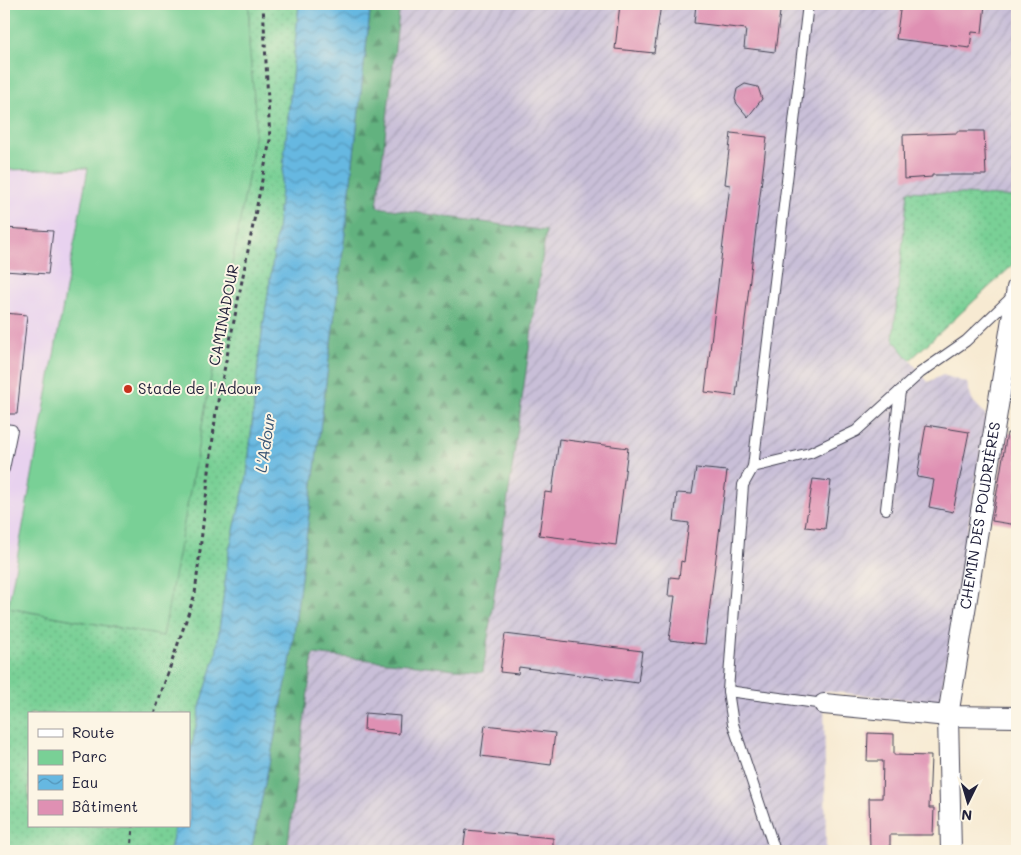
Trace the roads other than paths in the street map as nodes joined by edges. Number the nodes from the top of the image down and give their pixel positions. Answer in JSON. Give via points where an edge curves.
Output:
{"nodes":[{"id":1,"x":808,"y":4,"type":"edge"},
{"id":2,"x":1017,"y":290,"type":"edge"},
{"id":3,"x":900,"y":391,"type":"junction"},
{"id":4,"x":4,"y":429,"type":"edge"},
{"id":5,"x":753,"y":467,"type":"junction"},
{"id":6,"x":4,"y":468,"type":"edge"},
{"id":7,"x":886,"y":509,"type":"dead end"},
{"id":8,"x":728,"y":691,"type":"junction"},
{"id":9,"x":824,"y":704,"type":"joint"},
{"id":10,"x":948,"y":716,"type":"junction"},
{"id":11,"x":1017,"y":717,"type":"edge"},
{"id":12,"x":775,"y":851,"type":"edge"},
{"id":13,"x":951,"y":851,"type":"edge"}],
"edges":[{"from":1,"to":5,"type":"lane"},
{"from":2,"to":3,"type":"lane","via":[[966,341]]},
{"from":2,"to":10,"type":"street","name":"CHEMIN DES POUDRIÈRES"},
{"from":3,"to":5,"type":"lane","via":[[856,430],[810,453]]},
{"from":3,"to":7,"type":"lane"},
{"from":4,"to":6,"type":"lane","via":[[12,430]]},
{"from":5,"to":8,"type":"lane","via":[[743,485]]},
{"from":8,"to":9,"type":"lane"},
{"from":8,"to":12,"type":"lane","via":[[733,724]]},
{"from":9,"to":10,"type":"street"},
{"from":10,"to":11,"type":"street"},
{"from":10,"to":13,"type":"street","name":"CHEMIN DES POUDRIÈRES"}]}
